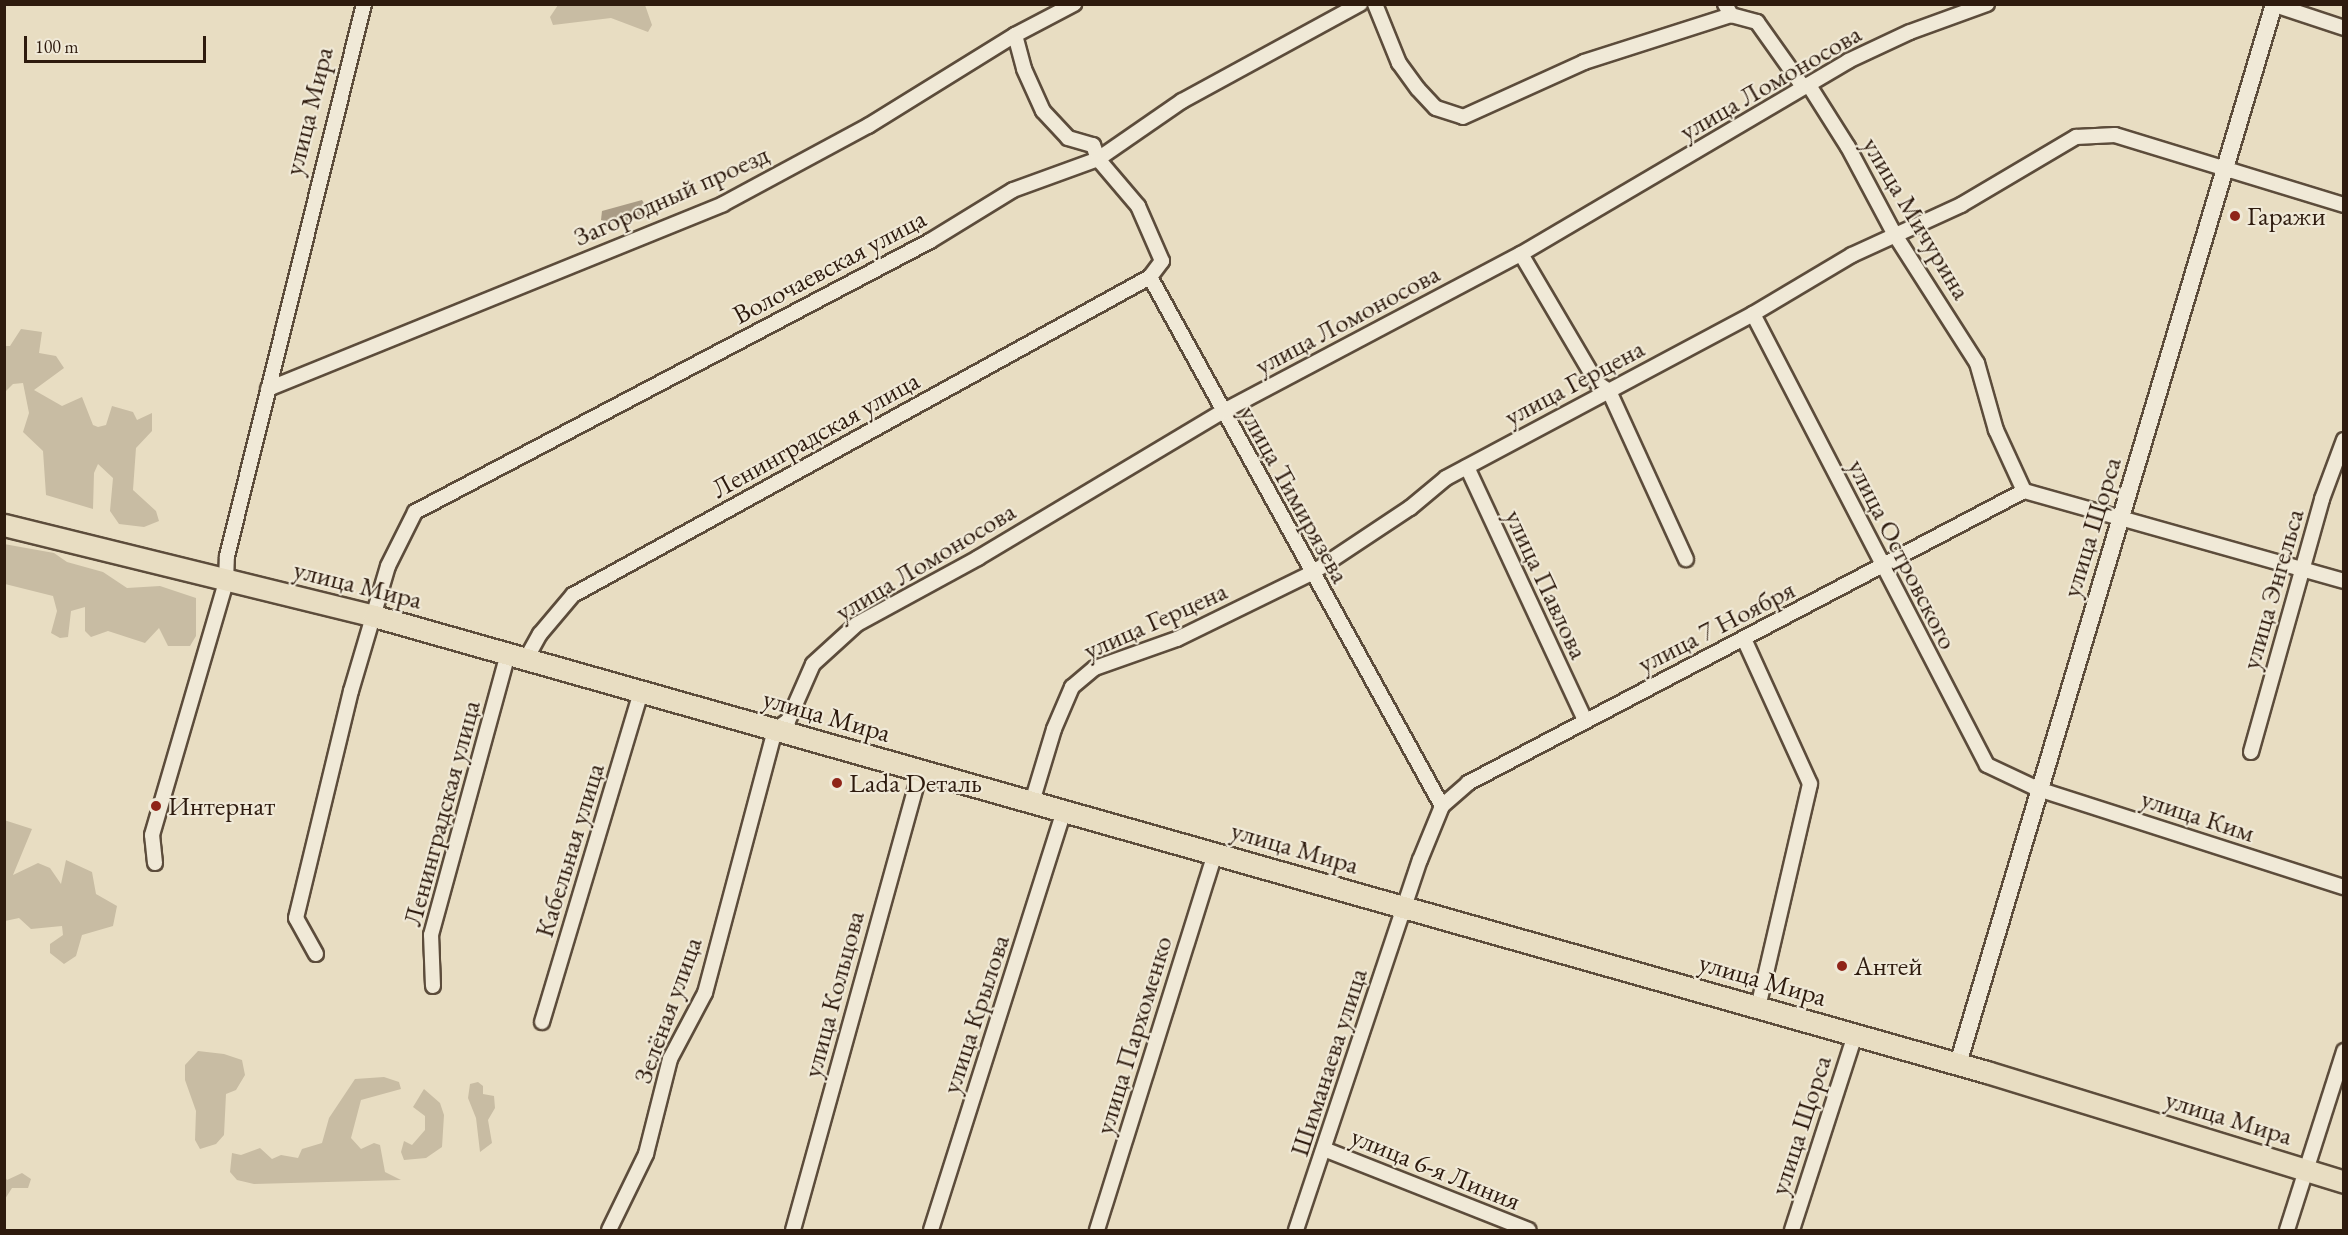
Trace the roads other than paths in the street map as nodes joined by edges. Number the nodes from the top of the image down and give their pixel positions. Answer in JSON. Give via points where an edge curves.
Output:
{"nodes":[{"id":1,"x":364,"y":4,"type":"edge"},
{"id":2,"x":1074,"y":4,"type":"edge"},
{"id":3,"x":1360,"y":4,"type":"edge"},
{"id":4,"x":1375,"y":4,"type":"edge"},
{"id":5,"x":1986,"y":4,"type":"edge"},
{"id":6,"x":2273,"y":5,"type":"edge"},
{"id":7,"x":2292,"y":8,"type":"edge"},
{"id":8,"x":1728,"y":10,"type":"edge"},
{"id":9,"x":2343,"y":28,"type":"edge"},
{"id":10,"x":1015,"y":35,"type":"junction"},
{"id":11,"x":1810,"y":87,"type":"junction"},
{"id":12,"x":1098,"y":159,"type":"junction"},
{"id":13,"x":2225,"y":169,"type":"junction"},
{"id":14,"x":2343,"y":205,"type":"edge"},
{"id":15,"x":1895,"y":235,"type":"junction"},
{"id":16,"x":1521,"y":254,"type":"junction"},
{"id":17,"x":1150,"y":277,"type":"junction"},
{"id":18,"x":1753,"y":314,"type":"junction"},
{"id":19,"x":268,"y":389,"type":"junction"},
{"id":20,"x":1609,"y":391,"type":"junction"},
{"id":21,"x":1222,"y":412,"type":"junction"},
{"id":22,"x":2343,"y":440,"type":"edge"},
{"id":23,"x":1467,"y":467,"type":"junction"},
{"id":24,"x":2024,"y":491,"type":"junction"},
{"id":25,"x":2120,"y":519,"type":"junction"},
{"id":26,"x":4,"y":525,"type":"edge"},
{"id":27,"x":1686,"y":559,"type":"dead end"},
{"id":28,"x":1882,"y":568,"type":"junction"},
{"id":29,"x":2303,"y":568,"type":"junction"},
{"id":30,"x":1312,"y":573,"type":"junction"},
{"id":31,"x":2343,"y":581,"type":"edge"},
{"id":32,"x":226,"y":582,"type":"junction"},
{"id":33,"x":374,"y":616,"type":"junction"},
{"id":34,"x":1743,"y":639,"type":"junction"},
{"id":35,"x":517,"y":656,"type":"junction"},
{"id":36,"x":641,"y":692,"type":"junction"},
{"id":37,"x":1585,"y":720,"type":"junction"},
{"id":38,"x":775,"y":730,"type":"junction"},
{"id":39,"x":2251,"y":752,"type":"dead end"},
{"id":40,"x":920,"y":771,"type":"junction"},
{"id":41,"x":2038,"y":789,"type":"junction"},
{"id":42,"x":1032,"y":802,"type":"junction"},
{"id":43,"x":1442,"y":806,"type":"junction"},
{"id":44,"x":1064,"y":811,"type":"junction"},
{"id":45,"x":1215,"y":854,"type":"junction"},
{"id":46,"x":155,"y":863,"type":"dead end"},
{"id":47,"x":2343,"y":887,"type":"edge"},
{"id":48,"x":1404,"y":907,"type":"junction"},
{"id":49,"x":316,"y":954,"type":"dead end"},
{"id":50,"x":433,"y":986,"type":"dead end"},
{"id":51,"x":1758,"y":1007,"type":"junction"},
{"id":52,"x":542,"y":1022,"type":"dead end"},
{"id":53,"x":1855,"y":1035,"type":"junction"},
{"id":54,"x":2343,"y":1051,"type":"edge"},
{"id":55,"x":1958,"y":1064,"type":"junction"},
{"id":56,"x":1324,"y":1149,"type":"junction"},
{"id":57,"x":2304,"y":1170,"type":"junction"},
{"id":58,"x":2343,"y":1182,"type":"edge"},
{"id":59,"x":609,"y":1230,"type":"edge"},
{"id":60,"x":793,"y":1230,"type":"edge"},
{"id":61,"x":931,"y":1230,"type":"edge"},
{"id":62,"x":1097,"y":1230,"type":"edge"},
{"id":63,"x":1296,"y":1230,"type":"edge"},
{"id":64,"x":1529,"y":1230,"type":"edge"},
{"id":65,"x":1792,"y":1230,"type":"edge"},
{"id":66,"x":2287,"y":1230,"type":"edge"}],
"edges":[{"from":1,"to":19,"type":"street","name":"улица Мира"},
{"from":2,"to":10,"type":"street","name":"Загородный проезд"},
{"from":3,"to":12,"type":"street","name":"Волочаевская улица","via":[[1182,101]]},
{"from":4,"to":8,"type":"street","via":[[1400,63],[1418,89],[1436,108],[1463,117],[1584,62]]},
{"from":5,"to":11,"type":"street","name":"улица Ломоносова","via":[[1910,32],[1848,61]]},
{"from":6,"to":7,"type":"street"},
{"from":6,"to":13,"type":"street","name":"улица Щорса"},
{"from":7,"to":9,"type":"street"},
{"from":8,"to":11,"type":"street","name":"улица Мичурина","via":[[1757,21],[1801,84]]},
{"from":10,"to":12,"type":"street","via":[[1024,69],[1043,111],[1068,138],[1093,145]]},
{"from":10,"to":19,"type":"street","name":"Загородный проезд","via":[[868,126],[723,204]]},
{"from":11,"to":15,"type":"street","name":"улица Мичурина"},
{"from":11,"to":16,"type":"street","name":"улица Ломоносова"},
{"from":12,"to":17,"type":"street","via":[[1142,217],[1162,261]]},
{"from":12,"to":33,"type":"street","name":"Волочаевская улица","via":[[1013,190],[930,241],[416,512],[388,566]]},
{"from":13,"to":14,"type":"street","name":"улица Герцена"},
{"from":13,"to":15,"type":"street","name":"улица Герцена","via":[[2115,135],[2076,137],[1961,205]]},
{"from":13,"to":25,"type":"street","name":"улица Щорса"},
{"from":15,"to":18,"type":"street","name":"улица Герцена","via":[[1852,255]]},
{"from":15,"to":24,"type":"street","name":"улица Мичурина","via":[[1977,363],[1996,430]]},
{"from":16,"to":20,"type":"street","via":[[1597,383]]},
{"from":16,"to":21,"type":"street","name":"улица Ломоносова"},
{"from":17,"to":21,"type":"street","name":"улица Тимирязева"},
{"from":17,"to":35,"type":"street","name":"Ленинградская улица","via":[[573,596]]},
{"from":18,"to":20,"type":"street","name":"улица Герцена"},
{"from":18,"to":28,"type":"street","name":"улица Островского"},
{"from":19,"to":32,"type":"street","name":"улица Мира","via":[[227,556]]},
{"from":20,"to":23,"type":"street","name":"улица Герцена"},
{"from":20,"to":27,"type":"street"},
{"from":21,"to":30,"type":"street","name":"улица Тимирязева"},
{"from":21,"to":38,"type":"street","name":"улица Ломоносова","via":[[978,558],[857,624],[813,664],[788,721]]},
{"from":22,"to":29,"type":"street","name":"улица Энгельса"},
{"from":23,"to":30,"type":"street","name":"улица Герцена"},
{"from":23,"to":37,"type":"street","name":"улица Павлова"},
{"from":24,"to":25,"type":"street"},
{"from":24,"to":28,"type":"street","name":"улица 7 Ноября"},
{"from":25,"to":29,"type":"street"},
{"from":25,"to":41,"type":"street","name":"улица Щорса"},
{"from":26,"to":32,"type":"main road","name":"улица Мира"},
{"from":28,"to":34,"type":"street","name":"улица 7 Ноября"},
{"from":28,"to":41,"type":"street","name":"улица Островского","via":[[1987,765]]},
{"from":29,"to":31,"type":"street"},
{"from":29,"to":39,"type":"street","name":"улица Энгельса"},
{"from":30,"to":42,"type":"street","name":"улица Герцена","via":[[1177,639],[1095,668],[1072,687],[1054,729]]},
{"from":30,"to":43,"type":"street","name":"улица Тимирязева"},
{"from":32,"to":33,"type":"main road","name":"улица Мира"},
{"from":32,"to":46,"type":"street","via":[[152,835]]},
{"from":33,"to":35,"type":"main road","name":"улица Мира"},
{"from":33,"to":49,"type":"street","name":"Волочаевская улица","via":[[296,918]]},
{"from":34,"to":37,"type":"street","name":"улица 7 Ноября"},
{"from":34,"to":51,"type":"street","via":[[1810,784]]},
{"from":35,"to":36,"type":"main road","name":"улица Мира"},
{"from":35,"to":50,"type":"street","name":"Ленинградская улица","via":[[431,935]]},
{"from":36,"to":38,"type":"main road","name":"улица Мира"},
{"from":36,"to":52,"type":"street","name":"Кабельная улица"},
{"from":37,"to":43,"type":"street","name":"улица 7 Ноября","via":[[1468,783]]},
{"from":38,"to":40,"type":"main road","name":"улица Мира"},
{"from":38,"to":59,"type":"street","name":"Зелёная улица","via":[[705,993],[670,1059],[646,1154]]},
{"from":40,"to":42,"type":"main road","name":"улица Мира"},
{"from":40,"to":60,"type":"street","name":"улица Кольцова"},
{"from":41,"to":47,"type":"street","name":"улица Ким"},
{"from":41,"to":55,"type":"street","name":"улица Щорса"},
{"from":42,"to":44,"type":"main road","name":"улица Мира"},
{"from":43,"to":48,"type":"street","name":"улица 7 Ноября"},
{"from":44,"to":45,"type":"main road","name":"улица Мира"},
{"from":44,"to":61,"type":"street","name":"улица Крылова"},
{"from":45,"to":48,"type":"main road","name":"улица Мира"},
{"from":45,"to":62,"type":"street","name":"улица Пархоменко"},
{"from":48,"to":51,"type":"main road","name":"улица Мира"},
{"from":48,"to":56,"type":"street","name":"Шиманаева улица"},
{"from":51,"to":53,"type":"main road","name":"улица Мира"},
{"from":53,"to":55,"type":"main road","name":"улица Мира"},
{"from":53,"to":65,"type":"street","name":"улица Щорса"},
{"from":54,"to":57,"type":"street"},
{"from":55,"to":57,"type":"main road","name":"улица Мира"},
{"from":56,"to":63,"type":"street","name":"Шиманаева улица"},
{"from":56,"to":64,"type":"street","name":"улица 6-я Линия"},
{"from":57,"to":58,"type":"main road","name":"улица Мира"},
{"from":57,"to":66,"type":"street"}]}
